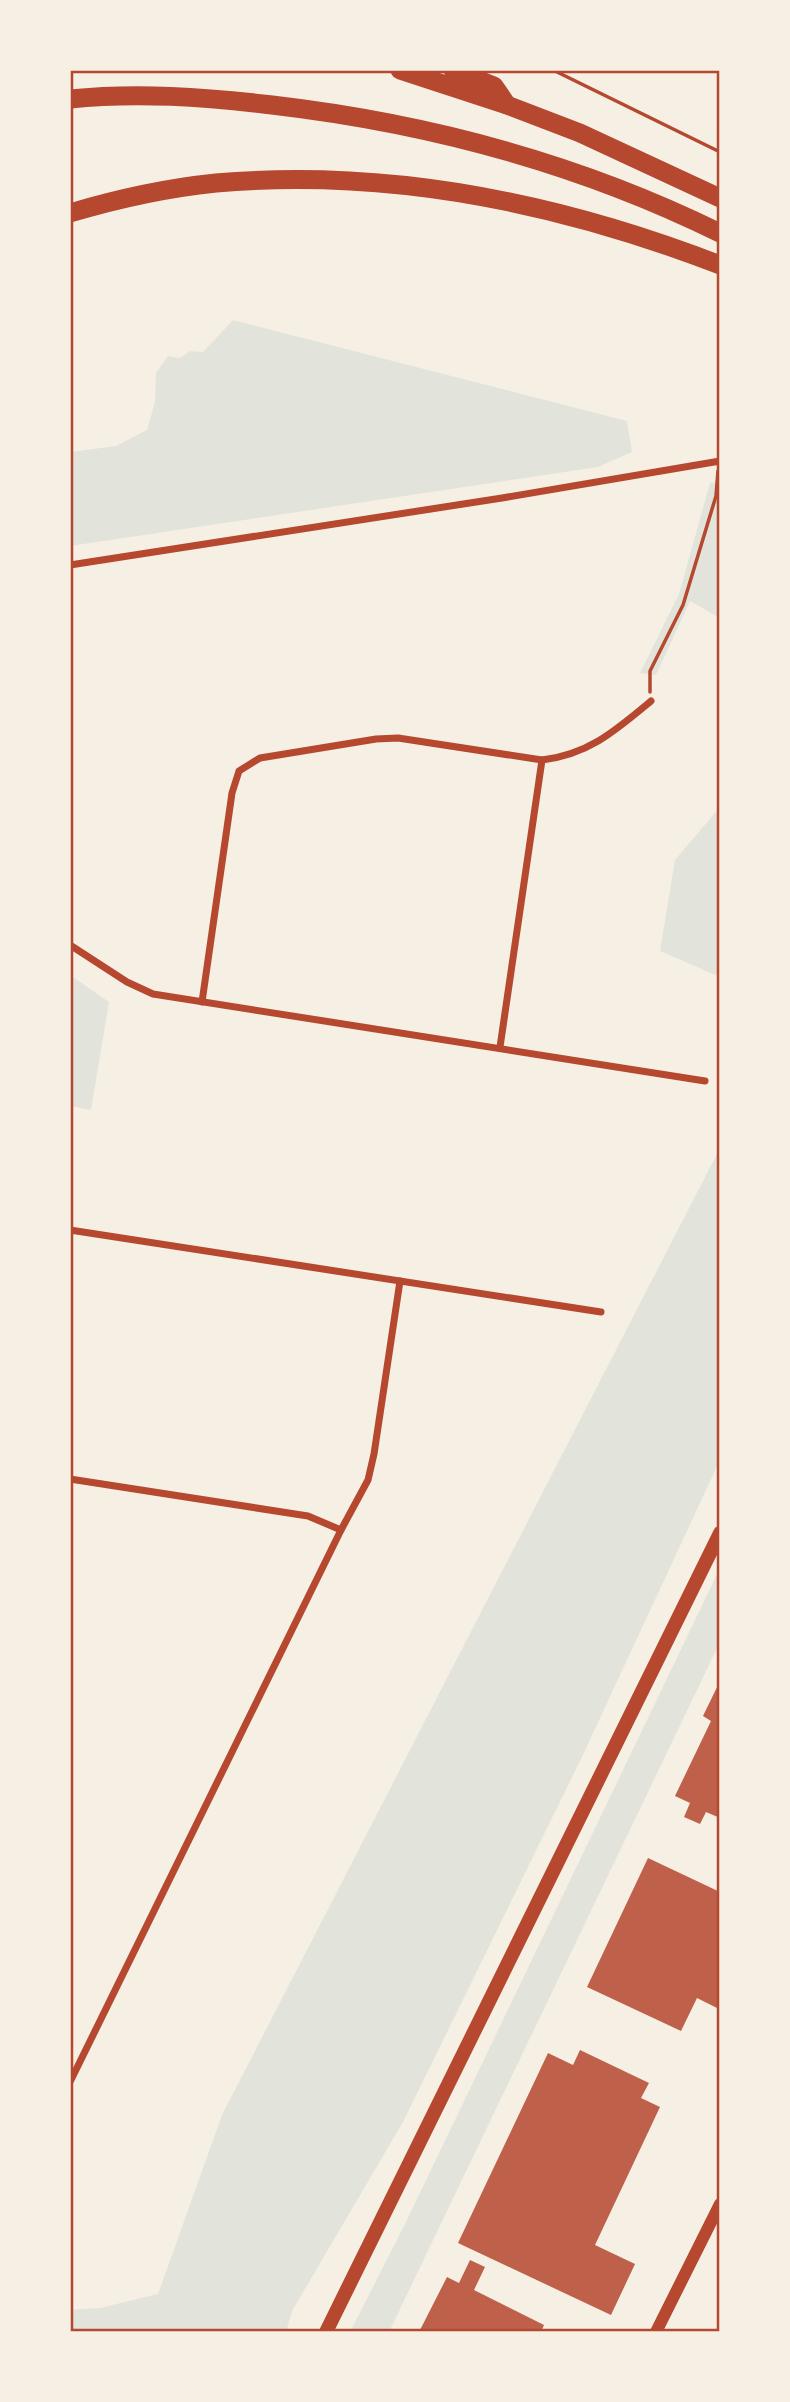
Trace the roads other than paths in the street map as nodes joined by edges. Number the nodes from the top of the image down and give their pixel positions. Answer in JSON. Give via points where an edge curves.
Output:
{"nodes":[{"id":1,"x":400,"y":70,"type":"edge"},
{"id":2,"x":453,"y":70,"type":"edge"},
{"id":3,"x":70,"y":99,"type":"edge"},
{"id":4,"x":507,"y":105,"type":"junction"},
{"id":5,"x":720,"y":198,"type":"edge"},
{"id":6,"x":70,"y":213,"type":"edge"},
{"id":7,"x":720,"y":233,"type":"edge"},
{"id":8,"x":720,"y":265,"type":"edge"},
{"id":9,"x":720,"y":461,"type":"edge"},
{"id":10,"x":70,"y":565,"type":"edge"},
{"id":11,"x":651,"y":701,"type":"road end"},
{"id":12,"x":542,"y":760,"type":"junction"},
{"id":13,"x":70,"y":945,"type":"edge"},
{"id":14,"x":202,"y":1002,"type":"junction"},
{"id":15,"x":500,"y":1047,"type":"junction"},
{"id":16,"x":705,"y":1081,"type":"dead end"},
{"id":17,"x":70,"y":1230,"type":"edge"},
{"id":18,"x":400,"y":1281,"type":"junction"},
{"id":19,"x":601,"y":1312,"type":"dead end"},
{"id":20,"x":70,"y":1479,"type":"edge"},
{"id":21,"x":341,"y":1530,"type":"junction"},
{"id":22,"x":720,"y":1533,"type":"edge"},
{"id":23,"x":70,"y":2082,"type":"edge"},
{"id":24,"x":720,"y":2204,"type":"edge"},
{"id":25,"x":326,"y":2332,"type":"edge"},
{"id":26,"x":656,"y":2332,"type":"edge"}],
"edges":[{"from":1,"to":4,"type":"highway"},
{"from":2,"to":4,"type":"highway","via":[[494,86]]},
{"from":3,"to":7,"type":"highway","via":[[176,96],[388,122],[536,161],[648,201]]},
{"from":4,"to":5,"type":"highway","via":[[580,133]]},
{"from":6,"to":8,"type":"highway","via":[[213,184],[264,180],[375,183],[559,212]]},
{"from":9,"to":10,"type":"street"},
{"from":11,"to":12,"type":"street","via":[[592,746],[566,757]]},
{"from":12,"to":14,"type":"street","via":[[398,738],[260,758],[239,771]]},
{"from":12,"to":15,"type":"street"},
{"from":13,"to":14,"type":"street","via":[[153,994]]},
{"from":14,"to":15,"type":"street"},
{"from":15,"to":16,"type":"street"},
{"from":17,"to":18,"type":"street"},
{"from":18,"to":19,"type":"street"},
{"from":18,"to":21,"type":"street","via":[[368,1480]]},
{"from":20,"to":21,"type":"street","via":[[308,1516]]},
{"from":21,"to":23,"type":"street"},
{"from":22,"to":25,"type":"main road"},
{"from":24,"to":26,"type":"street"}]}
